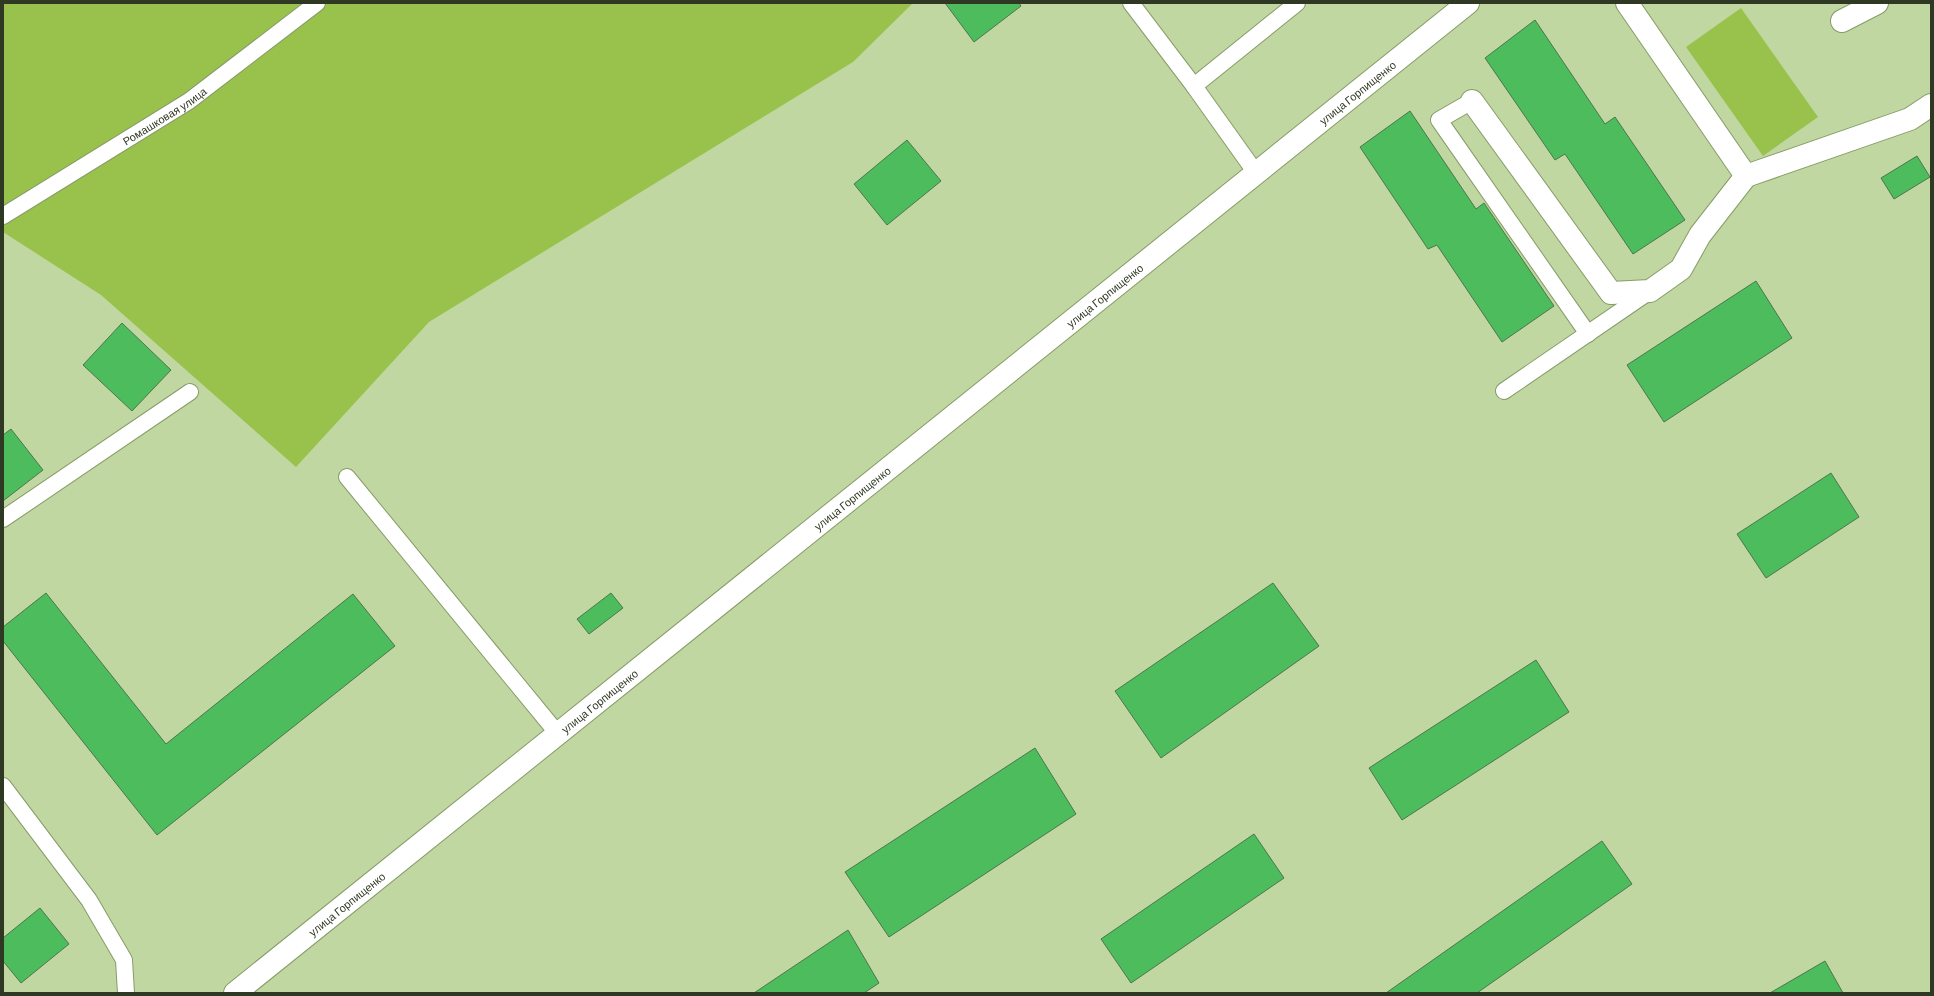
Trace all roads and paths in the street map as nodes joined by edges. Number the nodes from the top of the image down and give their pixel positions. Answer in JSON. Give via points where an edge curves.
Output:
{"nodes":[{"id":1,"x":317,"y":3,"type":"edge"},
{"id":2,"x":1130,"y":3,"type":"edge"},
{"id":3,"x":1297,"y":3,"type":"edge"},
{"id":4,"x":1468,"y":3,"type":"edge"},
{"id":5,"x":1627,"y":3,"type":"edge"},
{"id":6,"x":1876,"y":3,"type":"edge"},
{"id":7,"x":1842,"y":21,"type":"dead end"},
{"id":8,"x":1194,"y":86,"type":"junction"},
{"id":9,"x":1472,"y":101,"type":"joint"},
{"id":10,"x":1931,"y":105,"type":"edge"},
{"id":11,"x":1256,"y":173,"type":"junction"},
{"id":12,"x":1746,"y":176,"type":"junction"},
{"id":13,"x":3,"y":216,"type":"edge"},
{"id":14,"x":1650,"y":291,"type":"junction"},
{"id":15,"x":1588,"y":334,"type":"junction"},
{"id":16,"x":1504,"y":391,"type":"dead end"},
{"id":17,"x":190,"y":392,"type":"dead end"},
{"id":18,"x":347,"y":477,"type":"dead end"},
{"id":19,"x":3,"y":519,"type":"edge"},
{"id":20,"x":558,"y":734,"type":"junction"},
{"id":21,"x":3,"y":786,"type":"edge"},
{"id":22,"x":126,"y":993,"type":"edge"},
{"id":23,"x":235,"y":993,"type":"edge"}],
"edges":[{"from":1,"to":13,"type":"lane","name":"Ромашковая улица","via":[[189,101]]},
{"from":2,"to":8,"type":"lane"},
{"from":3,"to":8,"type":"lane"},
{"from":4,"to":11,"type":"main road","name":"улица Горпищенко"},
{"from":5,"to":12,"type":"main road"},
{"from":6,"to":7,"type":"main road"},
{"from":8,"to":11,"type":"lane"},
{"from":9,"to":14,"type":"main road","via":[[1611,293]]},
{"from":9,"to":15,"type":"lane","via":[[1439,120]]},
{"from":10,"to":12,"type":"main road","via":[[1910,119]]},
{"from":11,"to":20,"type":"main road","name":"улица Горпищенко"},
{"from":12,"to":14,"type":"main road","via":[[1700,235],[1681,269]]},
{"from":14,"to":15,"type":"lane"},
{"from":15,"to":16,"type":"lane"},
{"from":17,"to":19,"type":"lane"},
{"from":18,"to":20,"type":"lane"},
{"from":20,"to":23,"type":"main road","name":"улица Горпищенко"},
{"from":21,"to":22,"type":"lane","via":[[89,900],[124,960]]}]}
